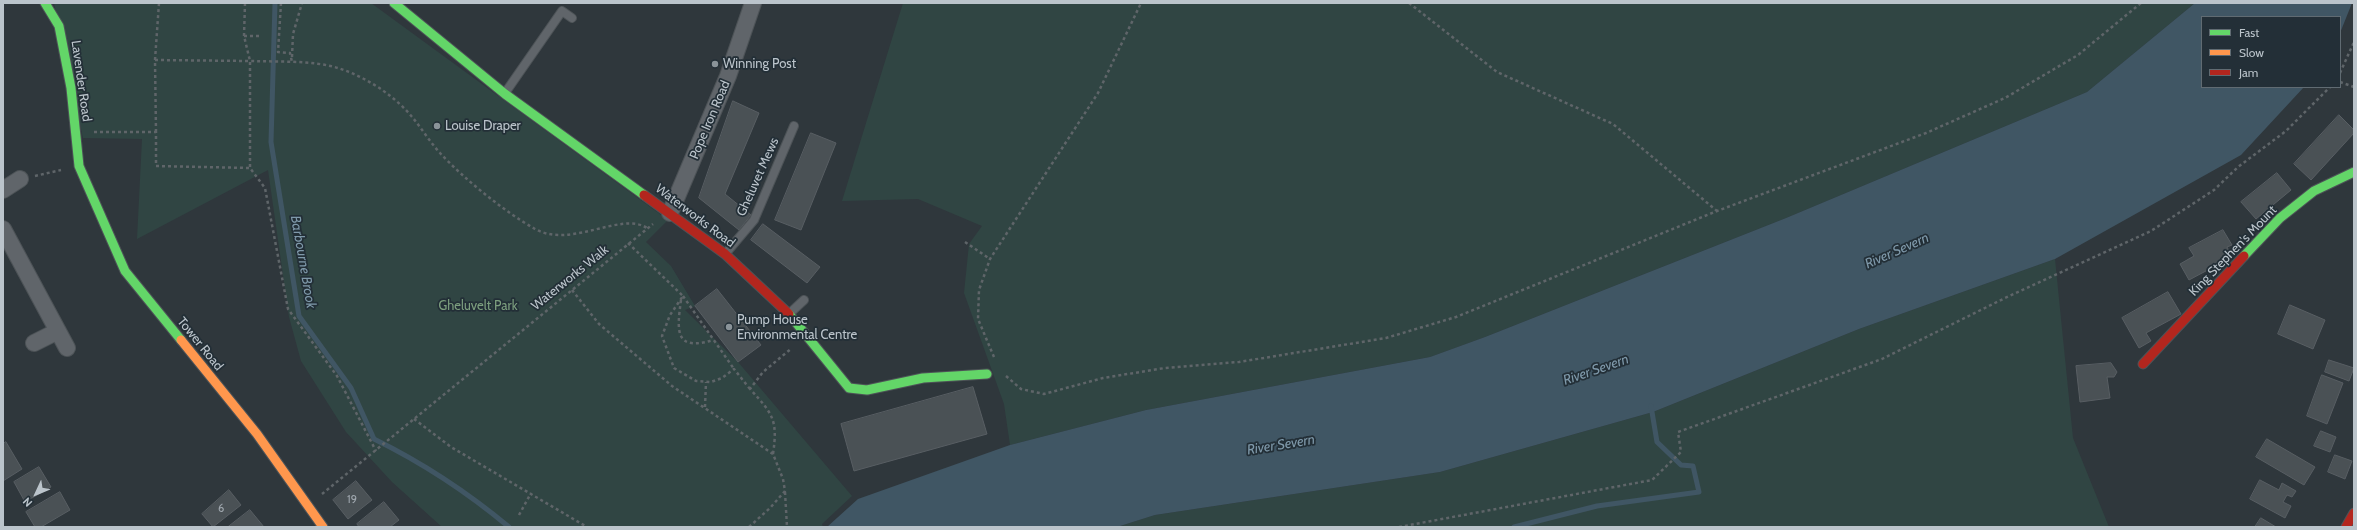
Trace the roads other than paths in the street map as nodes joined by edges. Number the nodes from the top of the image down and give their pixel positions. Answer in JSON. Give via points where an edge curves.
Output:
{"nodes":[{"id":1,"x":45,"y":3,"type":"edge"},
{"id":2,"x":394,"y":3,"type":"edge"},
{"id":3,"x":753,"y":3,"type":"edge"},
{"id":4,"x":572,"y":18,"type":"dead end"},
{"id":5,"x":505,"y":94,"type":"junction"},
{"id":6,"x":794,"y":126,"type":"dead end"},
{"id":7,"x":79,"y":166,"type":"joint"},
{"id":8,"x":2354,"y":172,"type":"edge"},
{"id":9,"x":20,"y":179,"type":"road end"},
{"id":10,"x":3,"y":190,"type":"edge"},
{"id":11,"x":670,"y":214,"type":"junction"},
{"id":12,"x":3,"y":229,"type":"edge"},
{"id":13,"x":726,"y":254,"type":"junction"},
{"id":14,"x":804,"y":300,"type":"dead end"},
{"id":15,"x":789,"y":314,"type":"junction"},
{"id":16,"x":58,"y":331,"type":"junction"},
{"id":17,"x":34,"y":343,"type":"dead end"},
{"id":18,"x":67,"y":348,"type":"dead end"},
{"id":19,"x":2143,"y":364,"type":"dead end"},
{"id":20,"x":987,"y":374,"type":"dead end"},
{"id":21,"x":2353,"y":517,"type":"edge"},
{"id":22,"x":323,"y":527,"type":"edge"},
{"id":23,"x":2346,"y":527,"type":"edge"}],
"edges":[{"from":1,"to":7,"type":"street","name":"Lavender Road","via":[[59,26],[71,88]]},
{"from":2,"to":5,"type":"street","name":"Waterworks Road"},
{"from":3,"to":11,"type":"street","name":"Pope Iron Road","via":[[728,76]]},
{"from":4,"to":5,"type":"lane","via":[[562,11]]},
{"from":5,"to":11,"type":"street","name":"Waterworks Road"},
{"from":6,"to":13,"type":"lane","name":"Gheluvet Mews","via":[[754,220]]},
{"from":7,"to":22,"type":"street","name":"Tower Road","via":[[125,271],[257,434]]},
{"from":8,"to":19,"type":"street","name":"King Stephen's Mount","via":[[2314,191],[2280,218]]},
{"from":9,"to":10,"type":"street"},
{"from":11,"to":13,"type":"street","name":"Waterworks Road"},
{"from":12,"to":16,"type":"street"},
{"from":13,"to":15,"type":"street","name":"Waterworks Road"},
{"from":14,"to":15,"type":"lane"},
{"from":15,"to":20,"type":"street","name":"Waterworks Road","via":[[849,388],[867,390],[923,378]]},
{"from":16,"to":17,"type":"street"},
{"from":16,"to":18,"type":"street"},
{"from":21,"to":23,"type":"street"}]}
